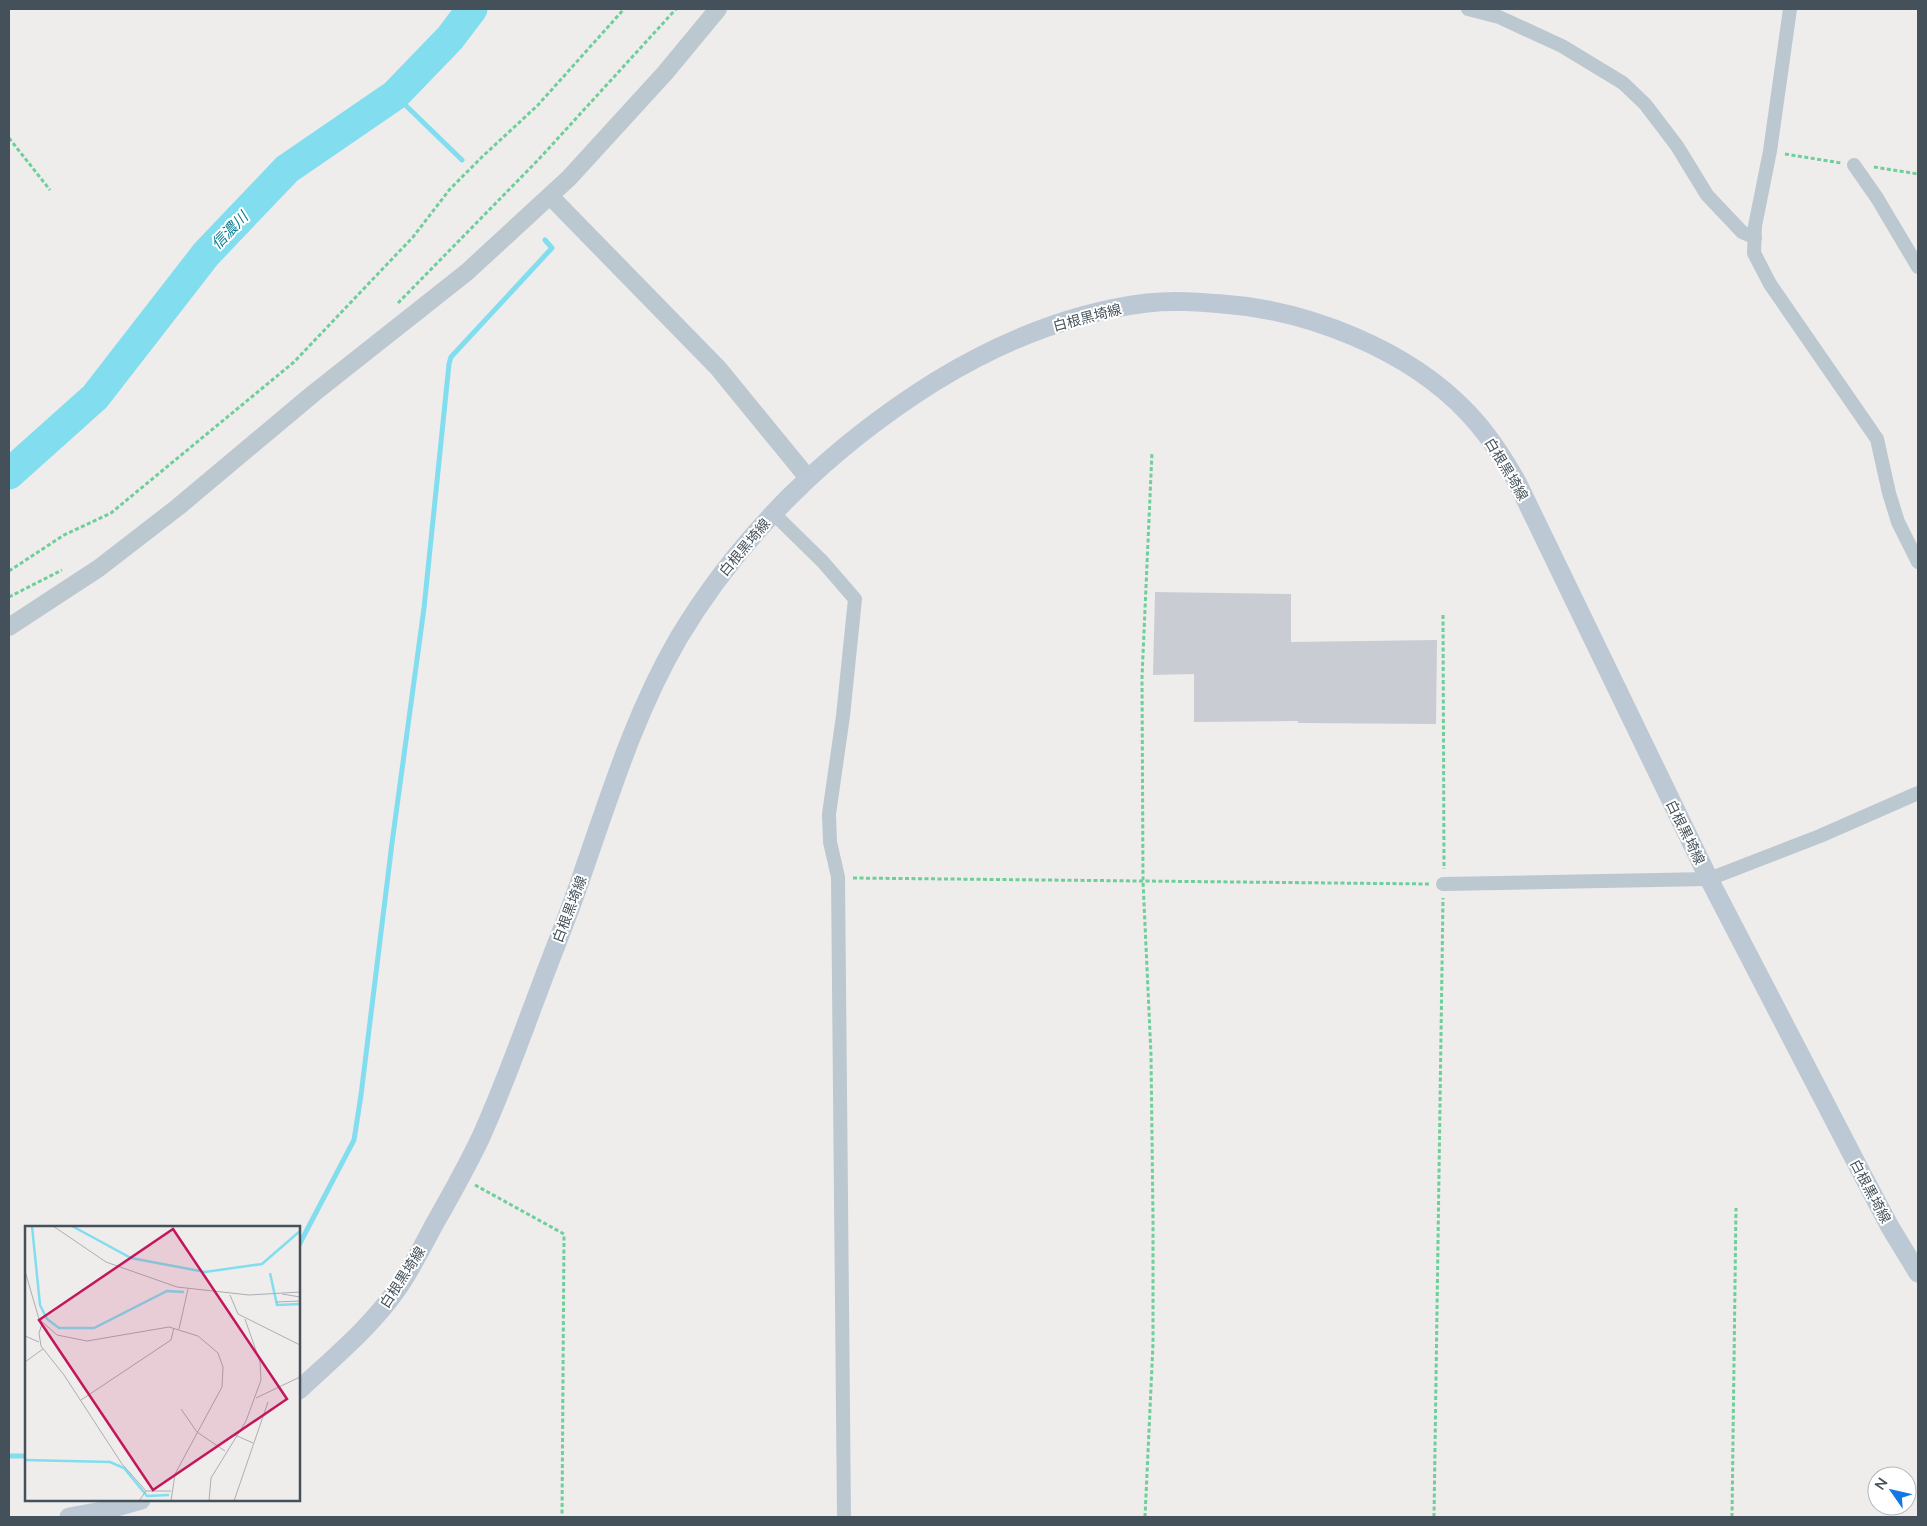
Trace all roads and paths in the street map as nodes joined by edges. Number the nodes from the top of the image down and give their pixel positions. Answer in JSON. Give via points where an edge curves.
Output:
{"nodes":[{"id":1,"x":624,"y":9,"type":"edge"},
{"id":2,"x":676,"y":9,"type":"edge"},
{"id":3,"x":718,"y":9,"type":"edge"},
{"id":4,"x":1468,"y":9,"type":"edge"},
{"id":5,"x":1790,"y":9,"type":"edge"},
{"id":6,"x":9,"y":138,"type":"edge"},
{"id":7,"x":1854,"y":165,"type":"dead end"},
{"id":8,"x":50,"y":190,"type":"dead end"},
{"id":9,"x":550,"y":196,"type":"junction"},
{"id":10,"x":1755,"y":238,"type":"junction"},
{"id":11,"x":1918,"y":266,"type":"edge"},
{"id":12,"x":393,"y":308,"type":"dead end"},
{"id":13,"x":1152,"y":452,"type":"dead end"},
{"id":14,"x":808,"y":478,"type":"junction"},
{"id":15,"x":774,"y":513,"type":"junction"},
{"id":16,"x":1918,"y":562,"type":"edge"},
{"id":17,"x":9,"y":571,"type":"edge"},
{"id":18,"x":1443,"y":615,"type":"dead end"},
{"id":19,"x":9,"y":628,"type":"edge"},
{"id":20,"x":1918,"y":793,"type":"edge"},
{"id":21,"x":838,"y":877,"type":"junction"},
{"id":22,"x":1708,"y":879,"type":"junction"},
{"id":23,"x":1143,"y":881,"type":"junction"},
{"id":24,"x":1443,"y":884,"type":"junction"},
{"id":25,"x":461,"y":1177,"type":"junction"},
{"id":26,"x":1736,"y":1208,"type":"dead end"},
{"id":27,"x":1918,"y":1273,"type":"edge"},
{"id":28,"x":300,"y":1389,"type":"edge"},
{"id":29,"x":137,"y":1501,"type":"edge"},
{"id":30,"x":69,"y":1517,"type":"edge"},
{"id":31,"x":562,"y":1517,"type":"edge"},
{"id":32,"x":844,"y":1517,"type":"edge"},
{"id":33,"x":1145,"y":1517,"type":"edge"},
{"id":34,"x":1434,"y":1517,"type":"edge"},
{"id":35,"x":1732,"y":1517,"type":"edge"}],
"edges":[{"from":1,"to":17,"type":"path","via":[[538,105],[450,190],[413,237],[294,362],[111,513],[64,535]]},
{"from":2,"to":12,"type":"path","via":[[539,159]]},
{"from":3,"to":9,"type":"street","via":[[665,73]]},
{"from":4,"to":10,"type":"street","via":[[1499,17],[1562,46],[1623,83],[1646,104],[1707,195],[1742,232]]},
{"from":5,"to":10,"type":"street"},
{"from":6,"to":8,"type":"path"},
{"from":7,"to":11,"type":"street"},
{"from":9,"to":14,"type":"street","via":[[718,368]]},
{"from":9,"to":19,"type":"street","via":[[467,272],[178,506],[99,568]]},
{"from":10,"to":16,"type":"street","via":[[1754,253],[1770,284],[1877,439],[1898,522]]},
{"from":13,"to":23,"type":"path","via":[[1142,677]]},
{"from":14,"to":15,"type":"main road","name":"白根黒埼線"},
{"from":14,"to":22,"type":"main road","name":"白根黒埼線","via":[[912,396],[961,366],[1005,344],[1108,309],[1153,302],[1250,306],[1296,316],[1343,332],[1389,354],[1432,381],[1467,411],[1496,445],[1517,482]]},
{"from":15,"to":21,"type":"street","via":[[855,599],[830,814],[830,842]]},
{"from":15,"to":25,"type":"main road","name":"白根黒埼線","via":[[726,568],[698,607],[642,711],[500,1093]]},
{"from":18,"to":24,"type":"path"},
{"from":20,"to":22,"type":"street","via":[[1820,836]]},
{"from":21,"to":23,"type":"path"},
{"from":21,"to":32,"type":"street"},
{"from":22,"to":24,"type":"street"},
{"from":22,"to":27,"type":"main road","name":"白根黒埼線","via":[[1890,1227]]},
{"from":23,"to":24,"type":"path"},
{"from":23,"to":33,"type":"path","via":[[1151,1055],[1153,1220],[1153,1344]]},
{"from":24,"to":34,"type":"path"},
{"from":25,"to":28,"type":"main road","name":"白根黒埼線","via":[[399,1286],[364,1328]]},
{"from":25,"to":31,"type":"path","via":[[564,1234]]},
{"from":26,"to":35,"type":"path"},
{"from":29,"to":30,"type":"main road"}]}
